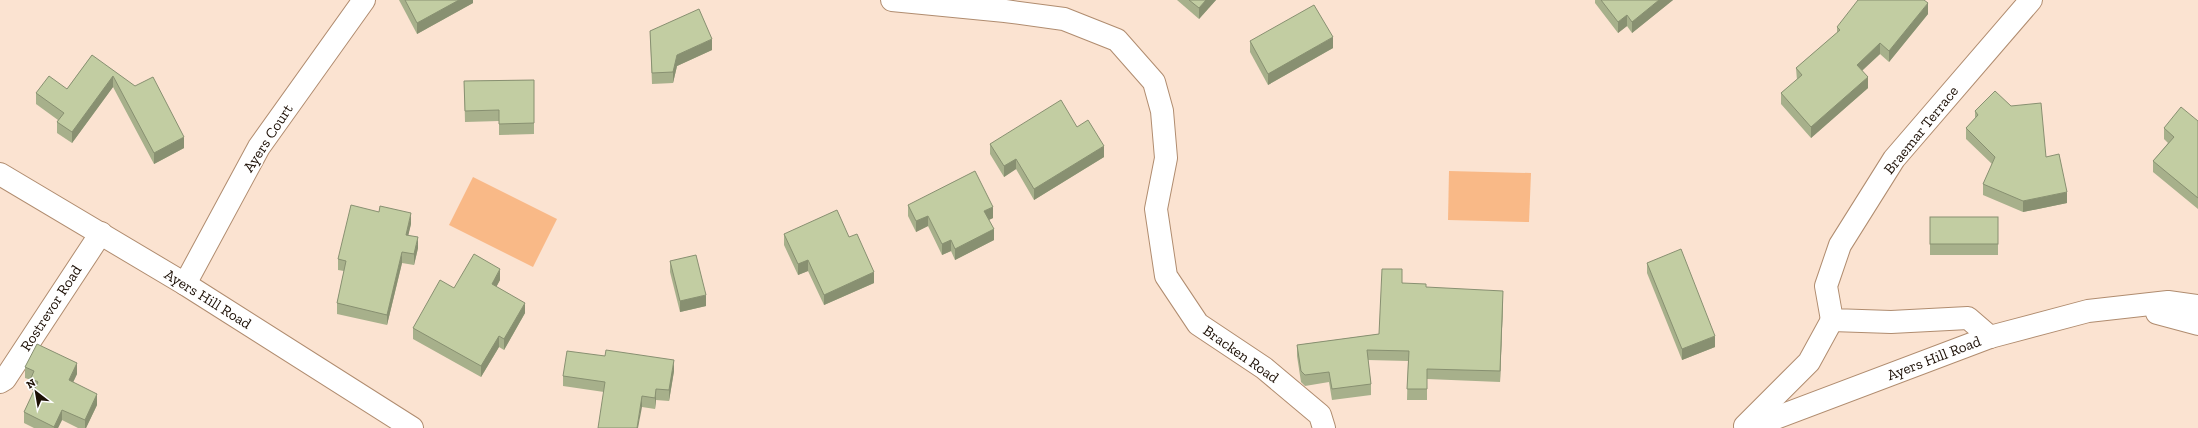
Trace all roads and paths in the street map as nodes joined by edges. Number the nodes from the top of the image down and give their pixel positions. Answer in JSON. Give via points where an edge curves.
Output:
{"nodes":[{"id":1,"x":364,"y":0,"type":"edge"},
{"id":2,"x":892,"y":0,"type":"edge"},
{"id":3,"x":2031,"y":0,"type":"edge"},
{"id":4,"x":0,"y":174,"type":"edge"},
{"id":5,"x":101,"y":233,"type":"junction"},
{"id":6,"x":185,"y":284,"type":"junction"},
{"id":7,"x":2124,"y":306,"type":"junction"},
{"id":8,"x":2198,"y":306,"type":"edge"},
{"id":9,"x":1832,"y":320,"type":"junction"},
{"id":10,"x":2198,"y":324,"type":"edge"},
{"id":11,"x":1990,"y":336,"type":"junction"},
{"id":12,"x":0,"y":382,"type":"edge"},
{"id":13,"x":412,"y":428,"type":"edge"},
{"id":14,"x":1324,"y":428,"type":"edge"},
{"id":15,"x":1743,"y":428,"type":"edge"},
{"id":16,"x":1749,"y":428,"type":"edge"}],
"edges":[{"from":1,"to":6,"type":"street","name":"Ayers Court","via":[[259,147]]},
{"from":2,"to":14,"type":"street","name":"Bracken Road","via":[[1064,19],[1117,40],[1154,82],[1162,111],[1166,158],[1156,209],[1166,276],[1198,324],[1264,368],[1320,415]]},
{"from":3,"to":9,"type":"street","name":"Braemar Terrace","via":[[1894,159],[1840,245],[1826,286]]},
{"from":4,"to":5,"type":"street","name":"Ayers Hill Road"},
{"from":5,"to":6,"type":"street","name":"Ayers Hill Road"},
{"from":5,"to":12,"type":"street","name":"Rostrevor Road","via":[[5,379]]},
{"from":6,"to":13,"type":"street","name":"Ayers Hill Road"},
{"from":7,"to":8,"type":"street","name":"Ayers Hill Road","via":[[2168,302]]},
{"from":7,"to":10,"type":"street","name":"Ayers Hill Road"},
{"from":7,"to":11,"type":"street","name":"Ayers Hill Road","via":[[2088,311]]},
{"from":9,"to":11,"type":"street","via":[[1891,322],[1968,318]]},
{"from":9,"to":15,"type":"street","via":[[1809,362]]},
{"from":11,"to":16,"type":"street","name":"Ayers Hill Road"}]}
